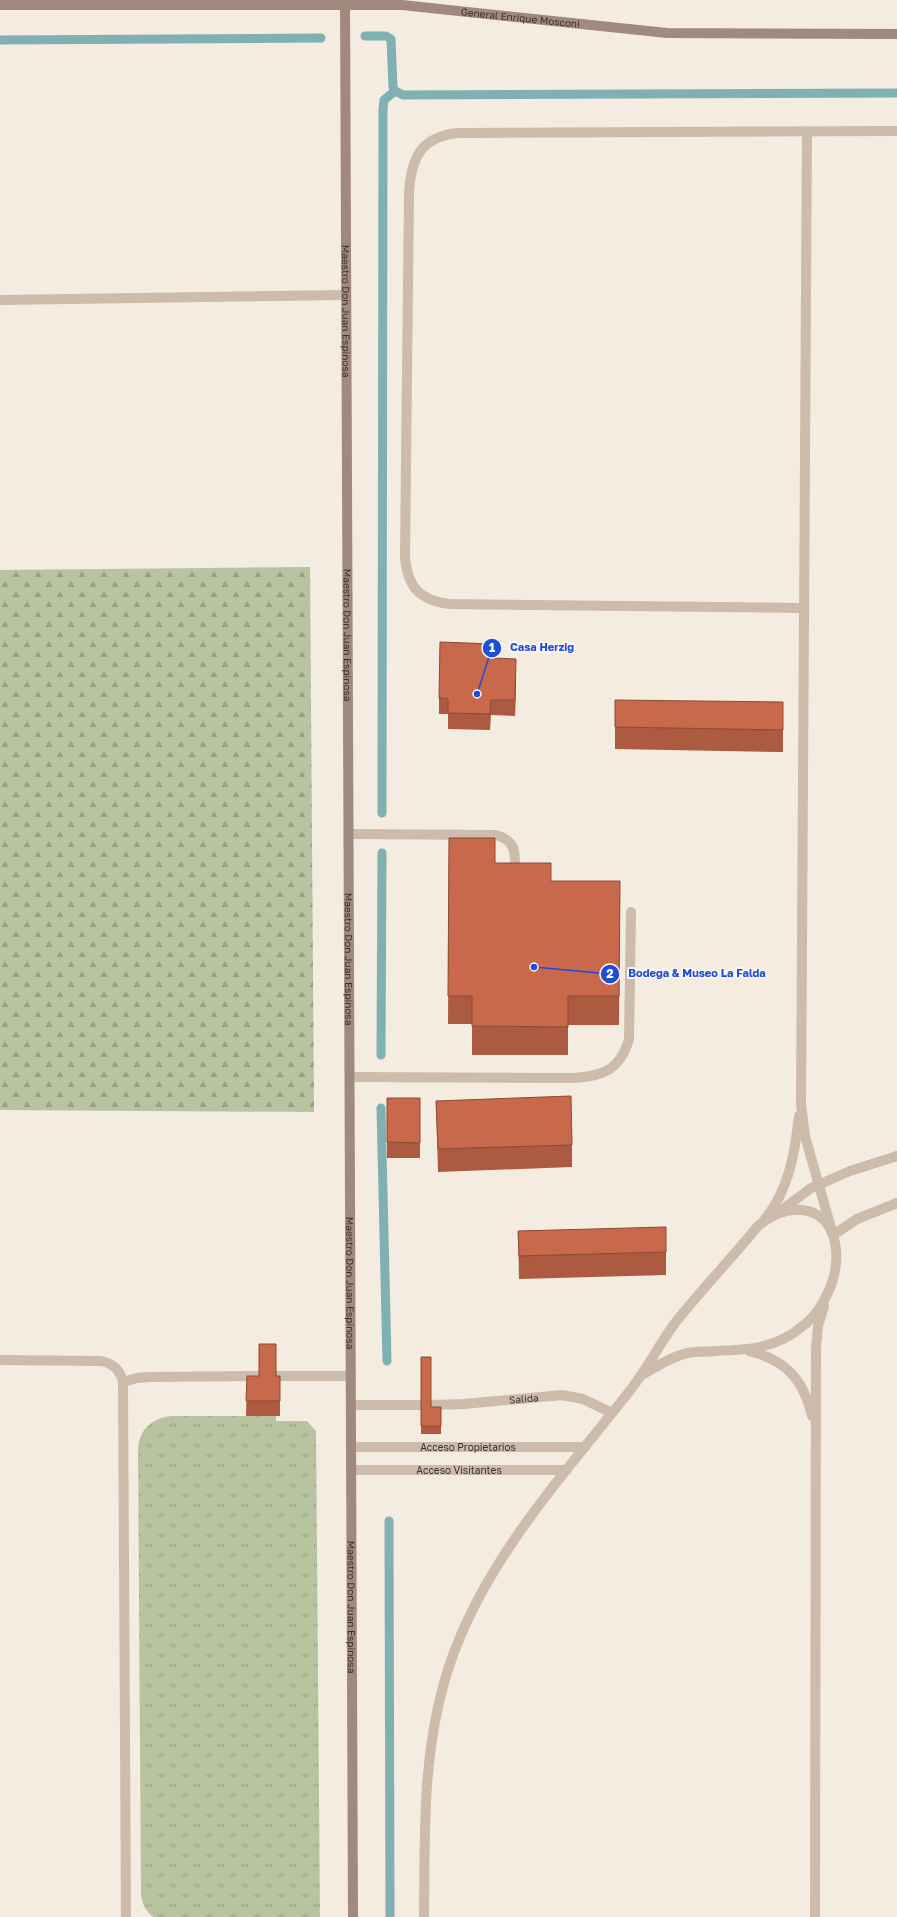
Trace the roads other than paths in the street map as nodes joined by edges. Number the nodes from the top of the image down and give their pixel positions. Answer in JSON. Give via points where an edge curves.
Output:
{"nodes":[{"id":1,"x":345,"y":2,"type":"edge"},
{"id":2,"x":0,"y":5,"type":"edge"},
{"id":3,"x":897,"y":34,"type":"edge"},
{"id":4,"x":807,"y":131,"type":"junction"},
{"id":5,"x":897,"y":131,"type":"edge"},
{"id":6,"x":346,"y":295,"type":"junction"},
{"id":7,"x":0,"y":300,"type":"edge"},
{"id":8,"x":804,"y":608,"type":"junction"},
{"id":9,"x":349,"y":834,"type":"junction"},
{"id":10,"x":516,"y":882,"type":"edge"},
{"id":11,"x":631,"y":912,"type":"dead end"},
{"id":12,"x":350,"y":1077,"type":"junction"},
{"id":13,"x":801,"y":1090,"type":"junction"},
{"id":14,"x":897,"y":1156,"type":"edge"},
{"id":15,"x":819,"y":1184,"type":"junction"},
{"id":16,"x":897,"y":1203,"type":"edge"},
{"id":17,"x":777,"y":1213,"type":"junction"},
{"id":18,"x":758,"y":1226,"type":"junction"},
{"id":19,"x":833,"y":1235,"type":"junction"},
{"id":20,"x":826,"y":1297,"type":"junction"},
{"id":21,"x":743,"y":1350,"type":"junction"},
{"id":22,"x":0,"y":1360,"type":"edge"},
{"id":23,"x":642,"y":1375,"type":"junction"},
{"id":24,"x":259,"y":1376,"type":"edge"},
{"id":25,"x":276,"y":1376,"type":"edge"},
{"id":26,"x":351,"y":1376,"type":"junction"},
{"id":27,"x":123,"y":1382,"type":"junction"},
{"id":28,"x":351,"y":1405,"type":"junction"},
{"id":29,"x":612,"y":1413,"type":"junction"},
{"id":30,"x":816,"y":1432,"type":"junction"},
{"id":31,"x":351,"y":1447,"type":"junction"},
{"id":32,"x":585,"y":1447,"type":"junction"},
{"id":33,"x":351,"y":1470,"type":"junction"},
{"id":34,"x":567,"y":1470,"type":"junction"},
{"id":35,"x":126,"y":1917,"type":"edge"},
{"id":36,"x":353,"y":1917,"type":"edge"},
{"id":37,"x":424,"y":1917,"type":"edge"},
{"id":38,"x":815,"y":1917,"type":"edge"}],
"edges":[{"from":1,"to":2,"type":"main road","name":"General Enrique Mosconi"},
{"from":1,"to":3,"type":"main road","name":"General Enrique Mosconi","via":[[418,6],[667,33]]},
{"from":1,"to":6,"type":"main road","name":"Maestro Don Juan Espinosa"},
{"from":4,"to":5,"type":"street"},
{"from":4,"to":8,"type":"street"},
{"from":4,"to":8,"type":"street","via":[[459,133],[440,136],[422,148],[411,168],[409,187],[405,558],[410,582],[417,591],[427,598],[449,604]]},
{"from":6,"to":7,"type":"street"},
{"from":6,"to":9,"type":"main road","name":"Maestro Don Juan Espinosa"},
{"from":8,"to":13,"type":"street"},
{"from":9,"to":10,"type":"street","via":[[504,837],[514,848],[516,855]]},
{"from":9,"to":12,"type":"main road","name":"Maestro Don Juan Espinosa"},
{"from":11,"to":12,"type":"street","via":[[629,1039],[619,1061],[611,1069],[591,1077],[575,1078]]},
{"from":12,"to":26,"type":"main road","name":"Maestro Don Juan Espinosa"},
{"from":13,"to":15,"type":"street","via":[[805,1136]]},
{"from":13,"to":18,"type":"street","via":[[794,1150],[787,1180],[774,1206]]},
{"from":14,"to":15,"type":"street"},
{"from":15,"to":17,"type":"street","via":[[803,1192]]},
{"from":15,"to":19,"type":"street"},
{"from":16,"to":19,"type":"street","via":[[857,1219]]},
{"from":17,"to":18,"type":"street"},
{"from":17,"to":19,"type":"street","via":[[799,1209],[817,1213],[830,1226]]},
{"from":18,"to":23,"type":"street","via":[[675,1324]]},
{"from":19,"to":20,"type":"street","via":[[835,1266],[831,1287]]},
{"from":20,"to":21,"type":"street","via":[[810,1320],[788,1337],[767,1346]]},
{"from":20,"to":30,"type":"street","via":[[818,1326],[816,1348]]},
{"from":21,"to":23,"type":"street","via":[[690,1353],[672,1358]]},
{"from":21,"to":30,"type":"street","via":[[770,1357],[788,1368],[806,1396]]},
{"from":22,"to":27,"type":"street","via":[[109,1362],[121,1373]]},
{"from":23,"to":29,"type":"street"},
{"from":24,"to":27,"type":"street","via":[[149,1377]]},
{"from":25,"to":26,"type":"street"},
{"from":26,"to":28,"type":"main road","name":"Maestro Don Juan Espinosa"},
{"from":27,"to":35,"type":"street"},
{"from":28,"to":29,"type":"street","name":"Salida","via":[[464,1404],[562,1395],[583,1399]]},
{"from":28,"to":31,"type":"main road","name":"Maestro Don Juan Espinosa"},
{"from":29,"to":32,"type":"street"},
{"from":30,"to":38,"type":"street"},
{"from":31,"to":32,"type":"street","name":"Acceso Propietarios"},
{"from":31,"to":33,"type":"main road","name":"Maestro Don Juan Espinosa"},
{"from":32,"to":34,"type":"street"},
{"from":33,"to":34,"type":"street","name":"Acceso Visitantes"},
{"from":33,"to":36,"type":"main road","name":"Maestro Don Juan Espinosa"},
{"from":34,"to":37,"type":"street","via":[[508,1548],[481,1595],[452,1658],[437,1708],[428,1760]]}]}
